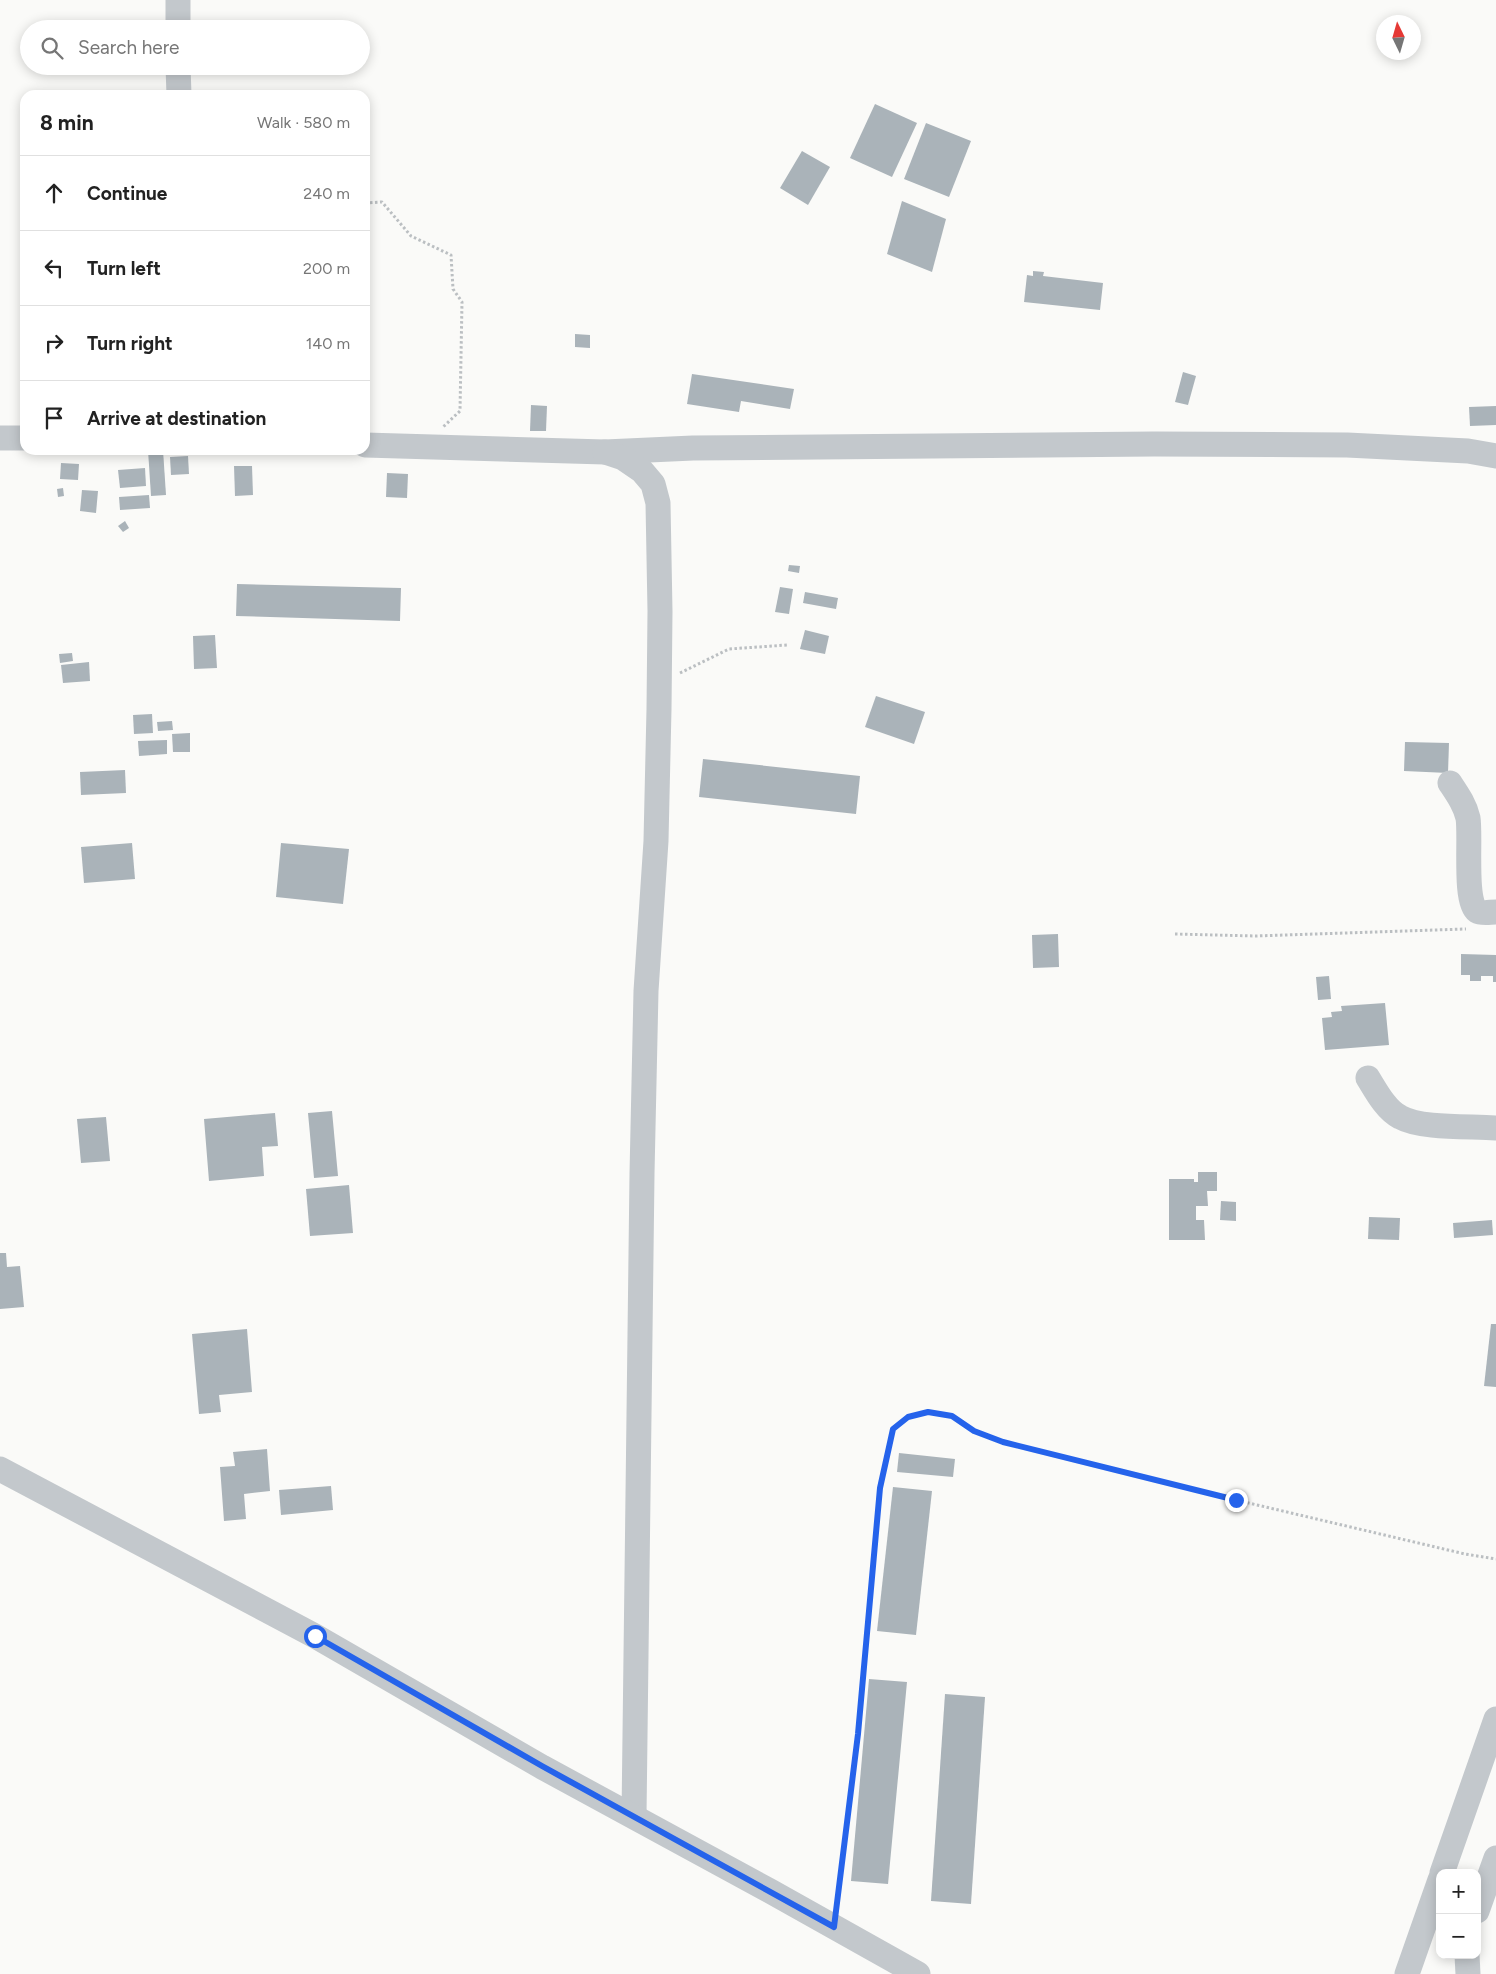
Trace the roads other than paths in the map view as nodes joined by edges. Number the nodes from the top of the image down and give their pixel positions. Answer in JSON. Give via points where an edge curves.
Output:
{"nodes":[{"id":1,"x":178,"y":0,"type":"edge"},
{"id":2,"x":178,"y":20,"type":"edge"},
{"id":3,"x":178,"y":75,"type":"edge"},
{"id":4,"x":179,"y":90,"type":"edge"},
{"id":5,"x":0,"y":438,"type":"edge"},
{"id":6,"x":20,"y":438,"type":"edge"},
{"id":7,"x":370,"y":445,"type":"edge"},
{"id":8,"x":605,"y":452,"type":"junction"},
{"id":9,"x":1496,"y":456,"type":"edge"},
{"id":10,"x":1450,"y":783,"type":"dead end"},
{"id":11,"x":1496,"y":912,"type":"edge"},
{"id":12,"x":1368,"y":1078,"type":"dead end"},
{"id":13,"x":1496,"y":1128,"type":"edge"},
{"id":14,"x":0,"y":1469,"type":"edge"},
{"id":15,"x":1496,"y":1719,"type":"edge"},
{"id":16,"x":1492,"y":1744,"type":"edge"},
{"id":17,"x":634,"y":1816,"type":"junction"},
{"id":18,"x":1496,"y":1858,"type":"edge"},
{"id":19,"x":1444,"y":1869,"type":"edge"},
{"id":20,"x":1436,"y":1891,"type":"edge"},
{"id":21,"x":1481,"y":1900,"type":"edge"},
{"id":22,"x":1467,"y":1959,"type":"edge"},
{"id":23,"x":918,"y":1974,"type":"edge"},
{"id":24,"x":1407,"y":1974,"type":"edge"},
{"id":25,"x":1468,"y":1974,"type":"edge"}],
"edges":[{"from":1,"to":2,"type":"street"},
{"from":3,"to":4,"type":"street"},
{"from":5,"to":6,"type":"street"},
{"from":7,"to":8,"type":"street"},
{"from":8,"to":9,"type":"street","via":[[693,448],[1163,444],[1347,446],[1468,451]]},
{"from":8,"to":17,"type":"street","via":[[623,458],[642,471],[653,484],[658,503],[659,683],[656,841],[646,991]]},
{"from":10,"to":11,"type":"street","via":[[1467,816],[1471,900],[1477,911]]},
{"from":12,"to":13,"type":"street","via":[[1399,1117],[1420,1124]]},
{"from":14,"to":17,"type":"street","via":[[315,1636]]},
{"from":15,"to":16,"type":"street"},
{"from":16,"to":19,"type":"street"},
{"from":17,"to":23,"type":"street"},
{"from":18,"to":21,"type":"street"},
{"from":20,"to":24,"type":"street"},
{"from":22,"to":25,"type":"street"}]}
